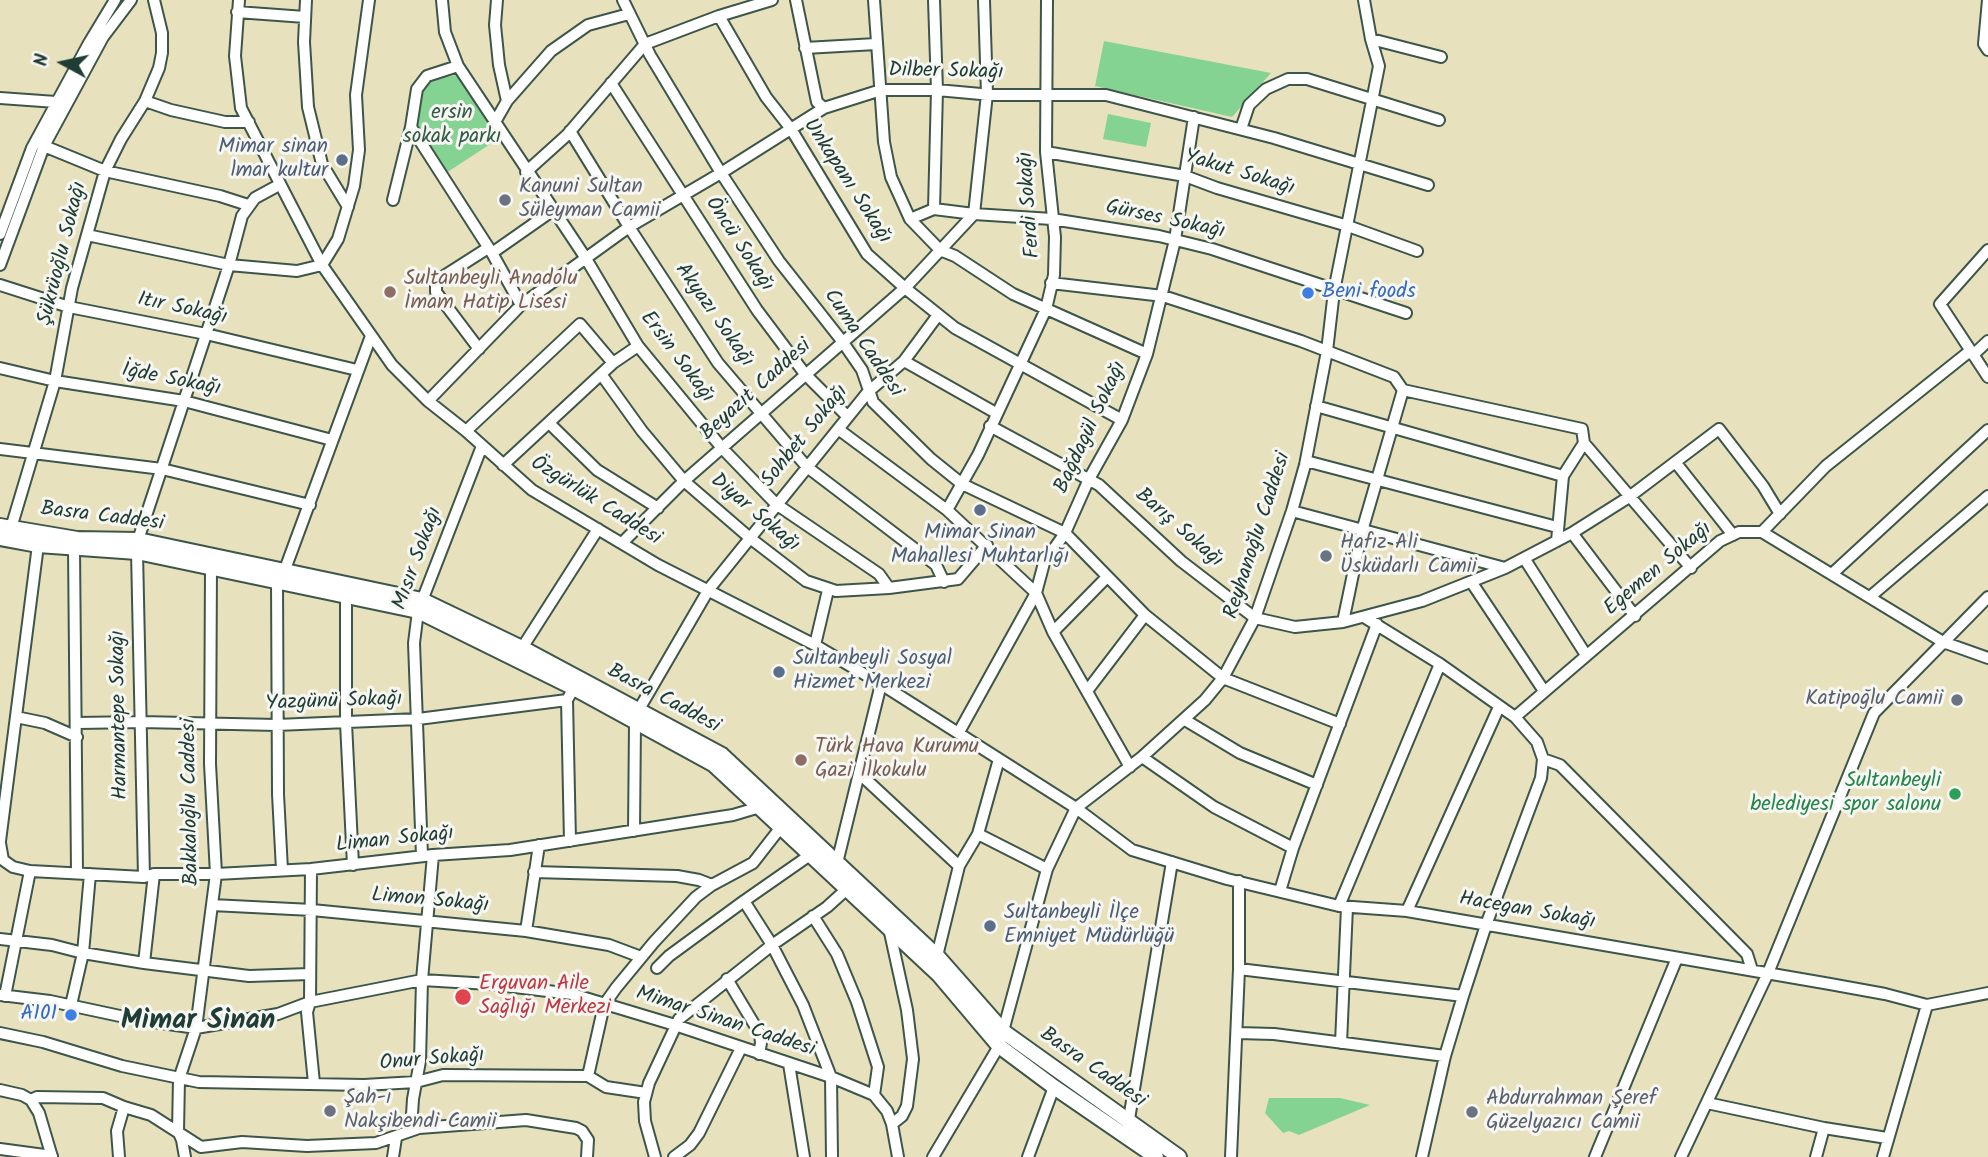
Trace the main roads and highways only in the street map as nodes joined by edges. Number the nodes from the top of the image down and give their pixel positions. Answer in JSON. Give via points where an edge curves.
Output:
{"nodes":[{"id":1,"x":4,"y":530,"type":"edge"},
{"id":2,"x":138,"y":546,"type":"junction"},
{"id":3,"x":280,"y":577,"type":"junction"},
{"id":4,"x":420,"y":606,"type":"junction"},
{"id":5,"x":573,"y":689,"type":"junction"},
{"id":6,"x":637,"y":717,"type":"junction"},
{"id":7,"x":834,"y":867,"type":"junction"},
{"id":8,"x":1001,"y":1039,"type":"junction"},
{"id":9,"x":1156,"y":1157,"type":"edge"},
{"id":10,"x":1179,"y":1157,"type":"edge"}],
"edges":[{"from":1,"to":2,"type":"main road","name":"Basra Caddesi"},
{"from":1,"to":2,"type":"main road","name":"Basra Caddesi","via":[[37,545]]},
{"from":2,"to":3,"type":"main road","name":"Basra Caddesi"},
{"from":2,"to":3,"type":"main road","name":"Basra Caddesi","via":[[211,568]]},
{"from":3,"to":4,"type":"main road","name":"Basra Caddesi"},
{"from":3,"to":4,"type":"main road","name":"Basra Caddesi","via":[[346,597]]},
{"from":4,"to":5,"type":"main road","name":"Basra Caddesi"},
{"from":4,"to":5,"type":"main road","name":"Basra Caddesi","via":[[522,648]]},
{"from":5,"to":6,"type":"main road","name":"Basra Caddesi"},
{"from":6,"to":7,"type":"main road","name":"Basra Caddesi","via":[[713,764],[810,855]]},
{"from":6,"to":7,"type":"main road","name":"Basra Caddesi","via":[[722,755]]},
{"from":7,"to":8,"type":"main road","name":"Basra Caddesi","via":[[848,888]]},
{"from":7,"to":8,"type":"main road","name":"Basra Caddesi","via":[[937,956]]},
{"from":8,"to":9,"type":"main road","name":"Basra Caddesi","via":[[1055,1087]]},
{"from":8,"to":10,"type":"main road","name":"Basra Caddesi","via":[[1130,1120]]}]}
